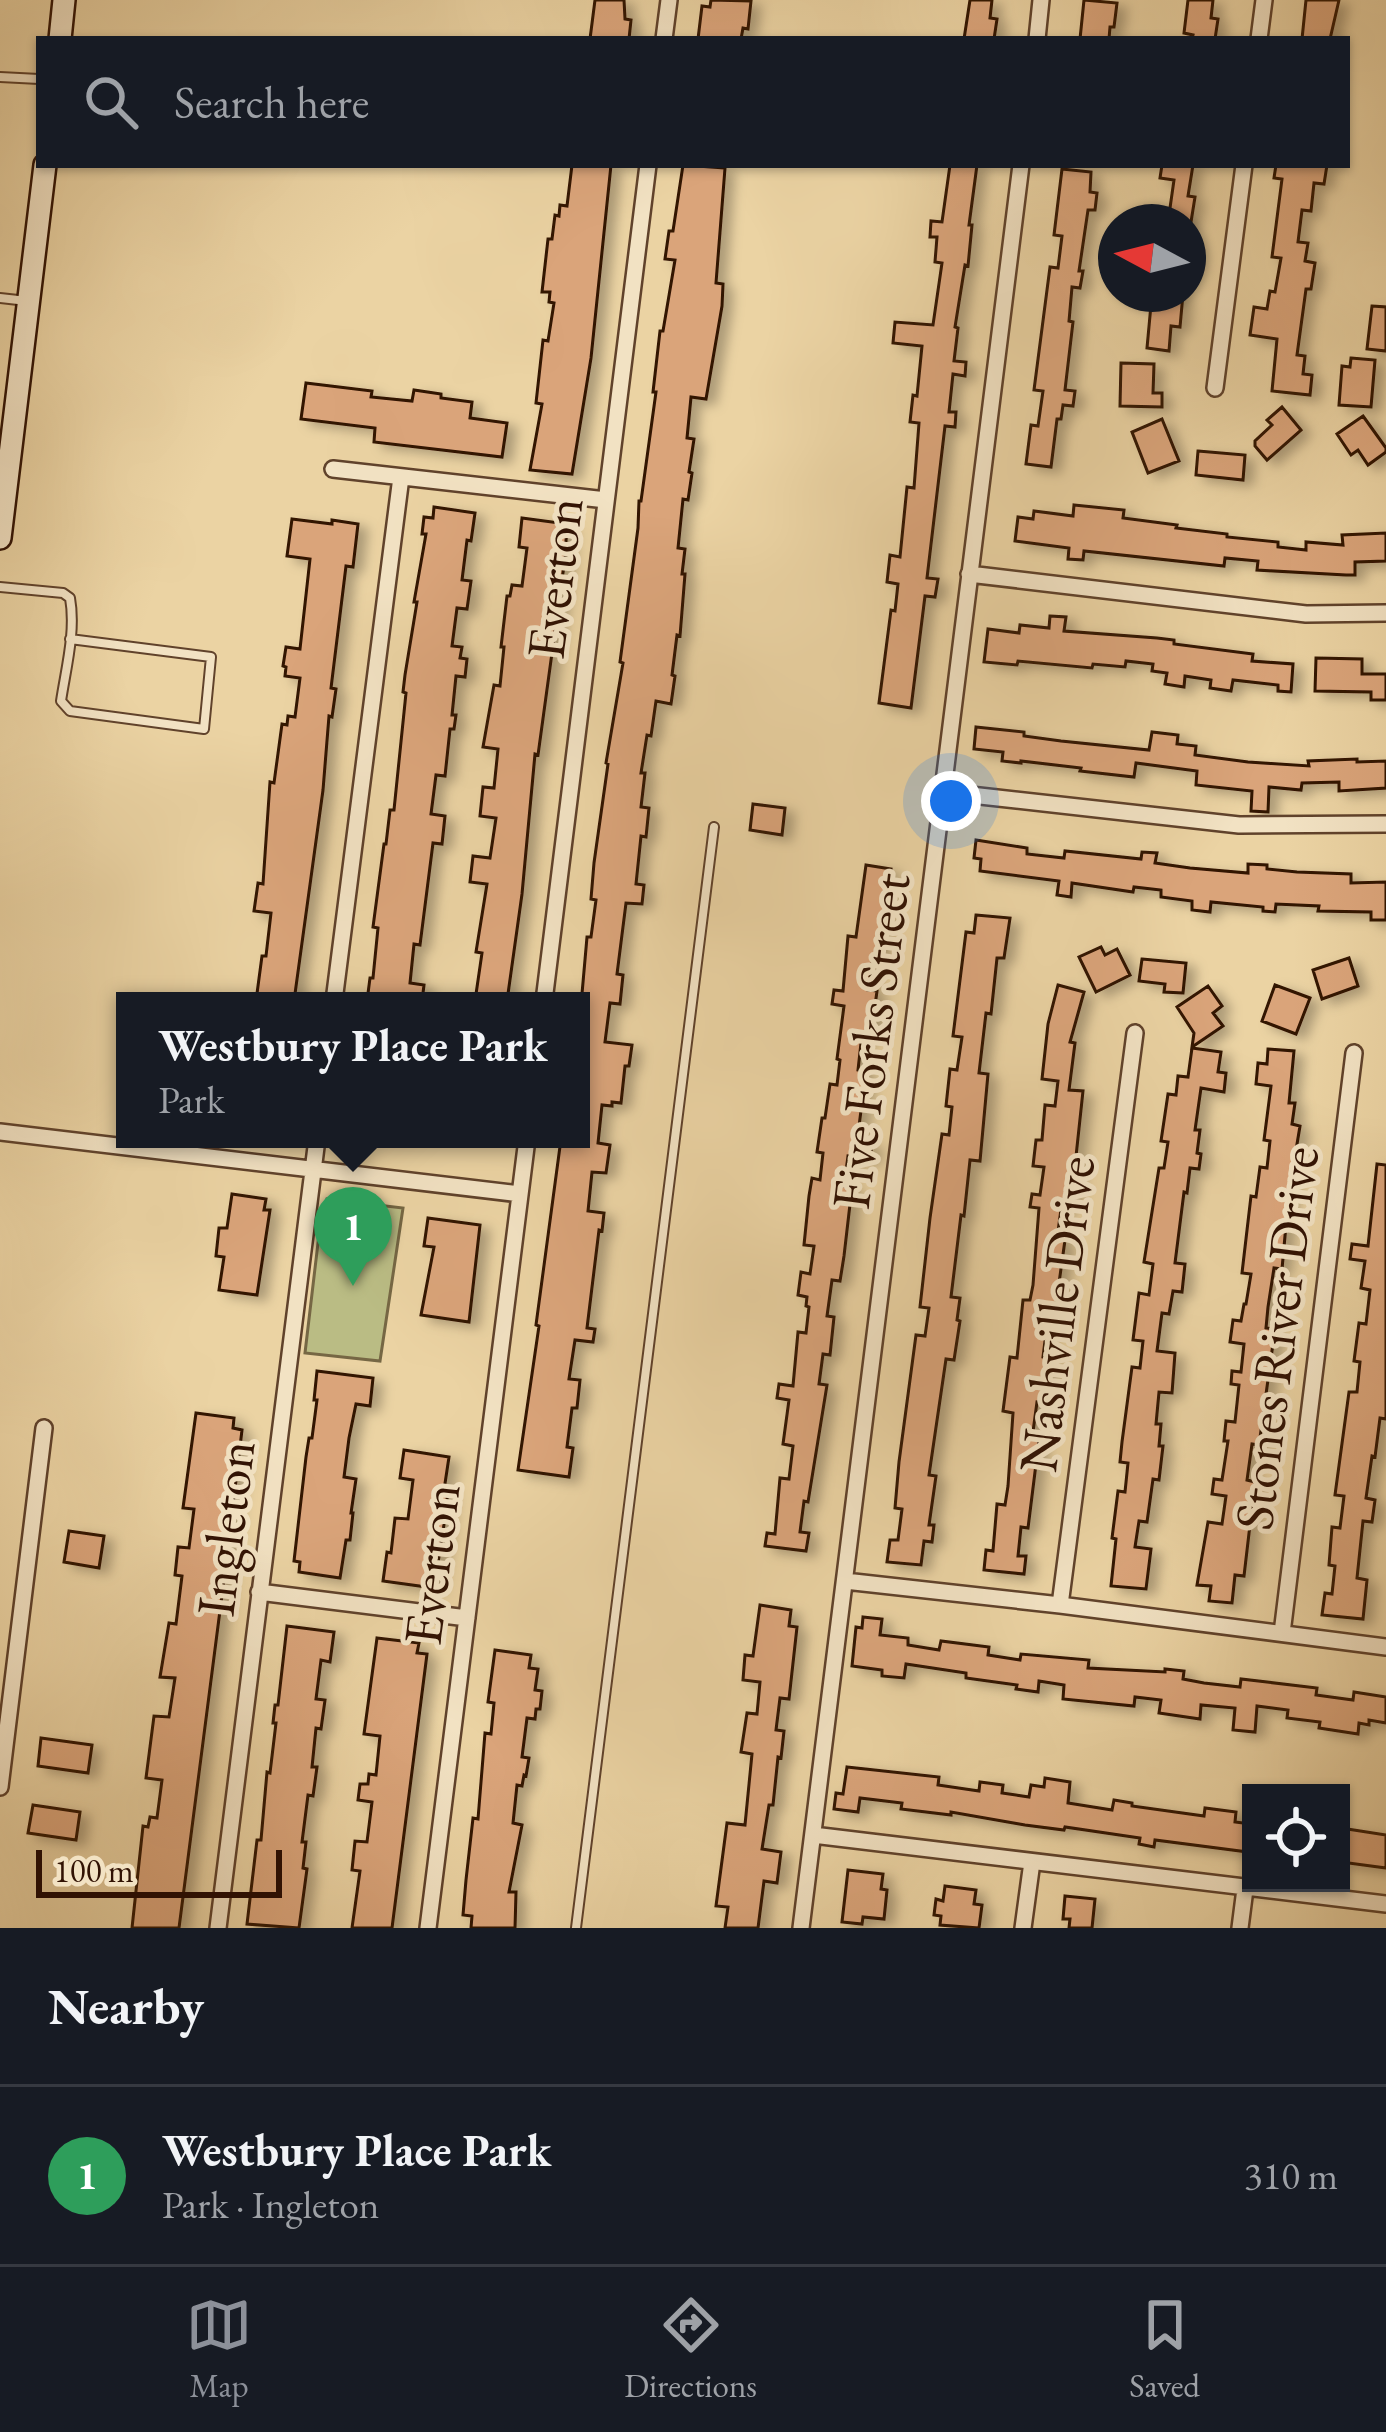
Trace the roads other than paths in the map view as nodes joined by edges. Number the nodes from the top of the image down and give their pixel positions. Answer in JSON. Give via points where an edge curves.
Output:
{"nodes":[{"id":1,"x":64,"y":0,"type":"edge"},
{"id":2,"x":669,"y":0,"type":"edge"},
{"id":3,"x":1041,"y":0,"type":"edge"},
{"id":4,"x":1264,"y":0,"type":"edge"},
{"id":5,"x":59,"y":36,"type":"edge"},
{"id":6,"x":664,"y":36,"type":"edge"},
{"id":7,"x":1036,"y":36,"type":"edge"},
{"id":8,"x":1259,"y":36,"type":"edge"},
{"id":9,"x":0,"y":77,"type":"edge"},
{"id":10,"x":36,"y":79,"type":"edge"},
{"id":11,"x":45,"y":168,"type":"edge"},
{"id":12,"x":648,"y":168,"type":"edge"},
{"id":13,"x":1021,"y":168,"type":"edge"},
{"id":14,"x":1244,"y":168,"type":"edge"},
{"id":15,"x":0,"y":298,"type":"edge"},
{"id":16,"x":28,"y":301,"type":"junction"},
{"id":17,"x":1215,"y":388,"type":"dead end"},
{"id":18,"x":333,"y":469,"type":"dead end"},
{"id":19,"x":400,"y":477,"type":"junction"},
{"id":20,"x":3,"y":479,"type":"edge"},
{"id":21,"x":606,"y":500,"type":"junction"},
{"id":22,"x":0,"y":538,"type":"edge"},
{"id":23,"x":970,"y":574,"type":"junction"},
{"id":24,"x":0,"y":587,"type":"edge"},
{"id":25,"x":1386,"y":614,"type":"edge"},
{"id":26,"x":70,"y":639,"type":"junction"},
{"id":27,"x":944,"y":792,"type":"junction"},
{"id":28,"x":1386,"y":824,"type":"edge"},
{"id":29,"x":714,"y":827,"type":"dead end"},
{"id":30,"x":335,"y":992,"type":"edge"},
{"id":31,"x":545,"y":992,"type":"edge"},
{"id":32,"x":1135,"y":1033,"type":"dead end"},
{"id":33,"x":1354,"y":1053,"type":"dead end"},
{"id":34,"x":0,"y":1132,"type":"edge"},
{"id":35,"x":116,"y":1146,"type":"edge"},
{"id":36,"x":135,"y":1148,"type":"edge"},
{"id":37,"x":315,"y":1148,"type":"edge"},
{"id":38,"x":525,"y":1148,"type":"edge"},
{"id":39,"x":313,"y":1169,"type":"junction"},
{"id":40,"x":520,"y":1194,"type":"junction"},
{"id":41,"x":44,"y":1428,"type":"dead end"},
{"id":42,"x":844,"y":1581,"type":"junction"},
{"id":43,"x":259,"y":1592,"type":"junction"},
{"id":44,"x":1060,"y":1605,"type":"junction"},
{"id":45,"x":0,"y":1616,"type":"edge"},
{"id":46,"x":21,"y":1618,"type":"junction"},
{"id":47,"x":467,"y":1618,"type":"junction"},
{"id":48,"x":1282,"y":1633,"type":"junction"},
{"id":49,"x":1386,"y":1647,"type":"edge"},
{"id":50,"x":0,"y":1787,"type":"edge"},
{"id":51,"x":813,"y":1835,"type":"junction"},
{"id":52,"x":1032,"y":1862,"type":"junction"},
{"id":53,"x":1242,"y":1888,"type":"edge"},
{"id":54,"x":1244,"y":1892,"type":"edge"},
{"id":55,"x":1280,"y":1892,"type":"edge"},
{"id":56,"x":1386,"y":1904,"type":"edge"},
{"id":57,"x":218,"y":1928,"type":"edge"},
{"id":58,"x":428,"y":1928,"type":"edge"},
{"id":59,"x":577,"y":1928,"type":"edge"},
{"id":60,"x":801,"y":1928,"type":"edge"},
{"id":61,"x":1023,"y":1928,"type":"edge"},
{"id":62,"x":1240,"y":1928,"type":"edge"}],
"edges":[{"from":1,"to":5,"type":"main road"},
{"from":2,"to":6,"type":"street"},
{"from":3,"to":7,"type":"street"},
{"from":4,"to":8,"type":"street"},
{"from":9,"to":10,"type":"lane"},
{"from":11,"to":16,"type":"main road"},
{"from":12,"to":21,"type":"street","name":"Everton"},
{"from":13,"to":23,"type":"street","name":"Five Forks Street"},
{"from":14,"to":17,"type":"street"},
{"from":15,"to":16,"type":"lane"},
{"from":16,"to":20,"type":"main road"},
{"from":18,"to":19,"type":"street"},
{"from":19,"to":21,"type":"street"},
{"from":19,"to":30,"type":"street"},
{"from":20,"to":22,"type":"main road"},
{"from":21,"to":31,"type":"street","name":"Everton"},
{"from":23,"to":25,"type":"street","via":[[1286,612]]},
{"from":23,"to":27,"type":"street","name":"Five Forks Street"},
{"from":24,"to":26,"type":"lane","via":[[70,598]]},
{"from":26,"to":26,"type":"lane","via":[[62,701],[70,711],[204,729],[211,657]]},
{"from":27,"to":28,"type":"street","via":[[1239,826]]},
{"from":27,"to":42,"type":"street","name":"Five Forks Street"},
{"from":29,"to":59,"type":"lane"},
{"from":32,"to":44,"type":"street","name":"Nashville Drive"},
{"from":33,"to":48,"type":"street","name":"Stones River Drive"},
{"from":34,"to":35,"type":"street"},
{"from":36,"to":39,"type":"street"},
{"from":37,"to":39,"type":"street","name":"Ingleton"},
{"from":38,"to":40,"type":"street","name":"Everton"},
{"from":39,"to":40,"type":"street"},
{"from":39,"to":43,"type":"street","name":"Ingleton"},
{"from":40,"to":47,"type":"street","name":"Everton"},
{"from":41,"to":46,"type":"street"},
{"from":42,"to":44,"type":"street"},
{"from":42,"to":51,"type":"street","name":"Five Forks Street"},
{"from":43,"to":47,"type":"street"},
{"from":43,"to":57,"type":"street","name":"Ingleton"},
{"from":44,"to":48,"type":"street"},
{"from":45,"to":46,"type":"street"},
{"from":46,"to":50,"type":"street"},
{"from":47,"to":58,"type":"street","name":"Everton"},
{"from":48,"to":49,"type":"street"},
{"from":51,"to":52,"type":"street"},
{"from":51,"to":60,"type":"street","name":"Five Forks Street"},
{"from":52,"to":53,"type":"street"},
{"from":52,"to":61,"type":"street"},
{"from":54,"to":62,"type":"street"},
{"from":55,"to":56,"type":"street"}]}
